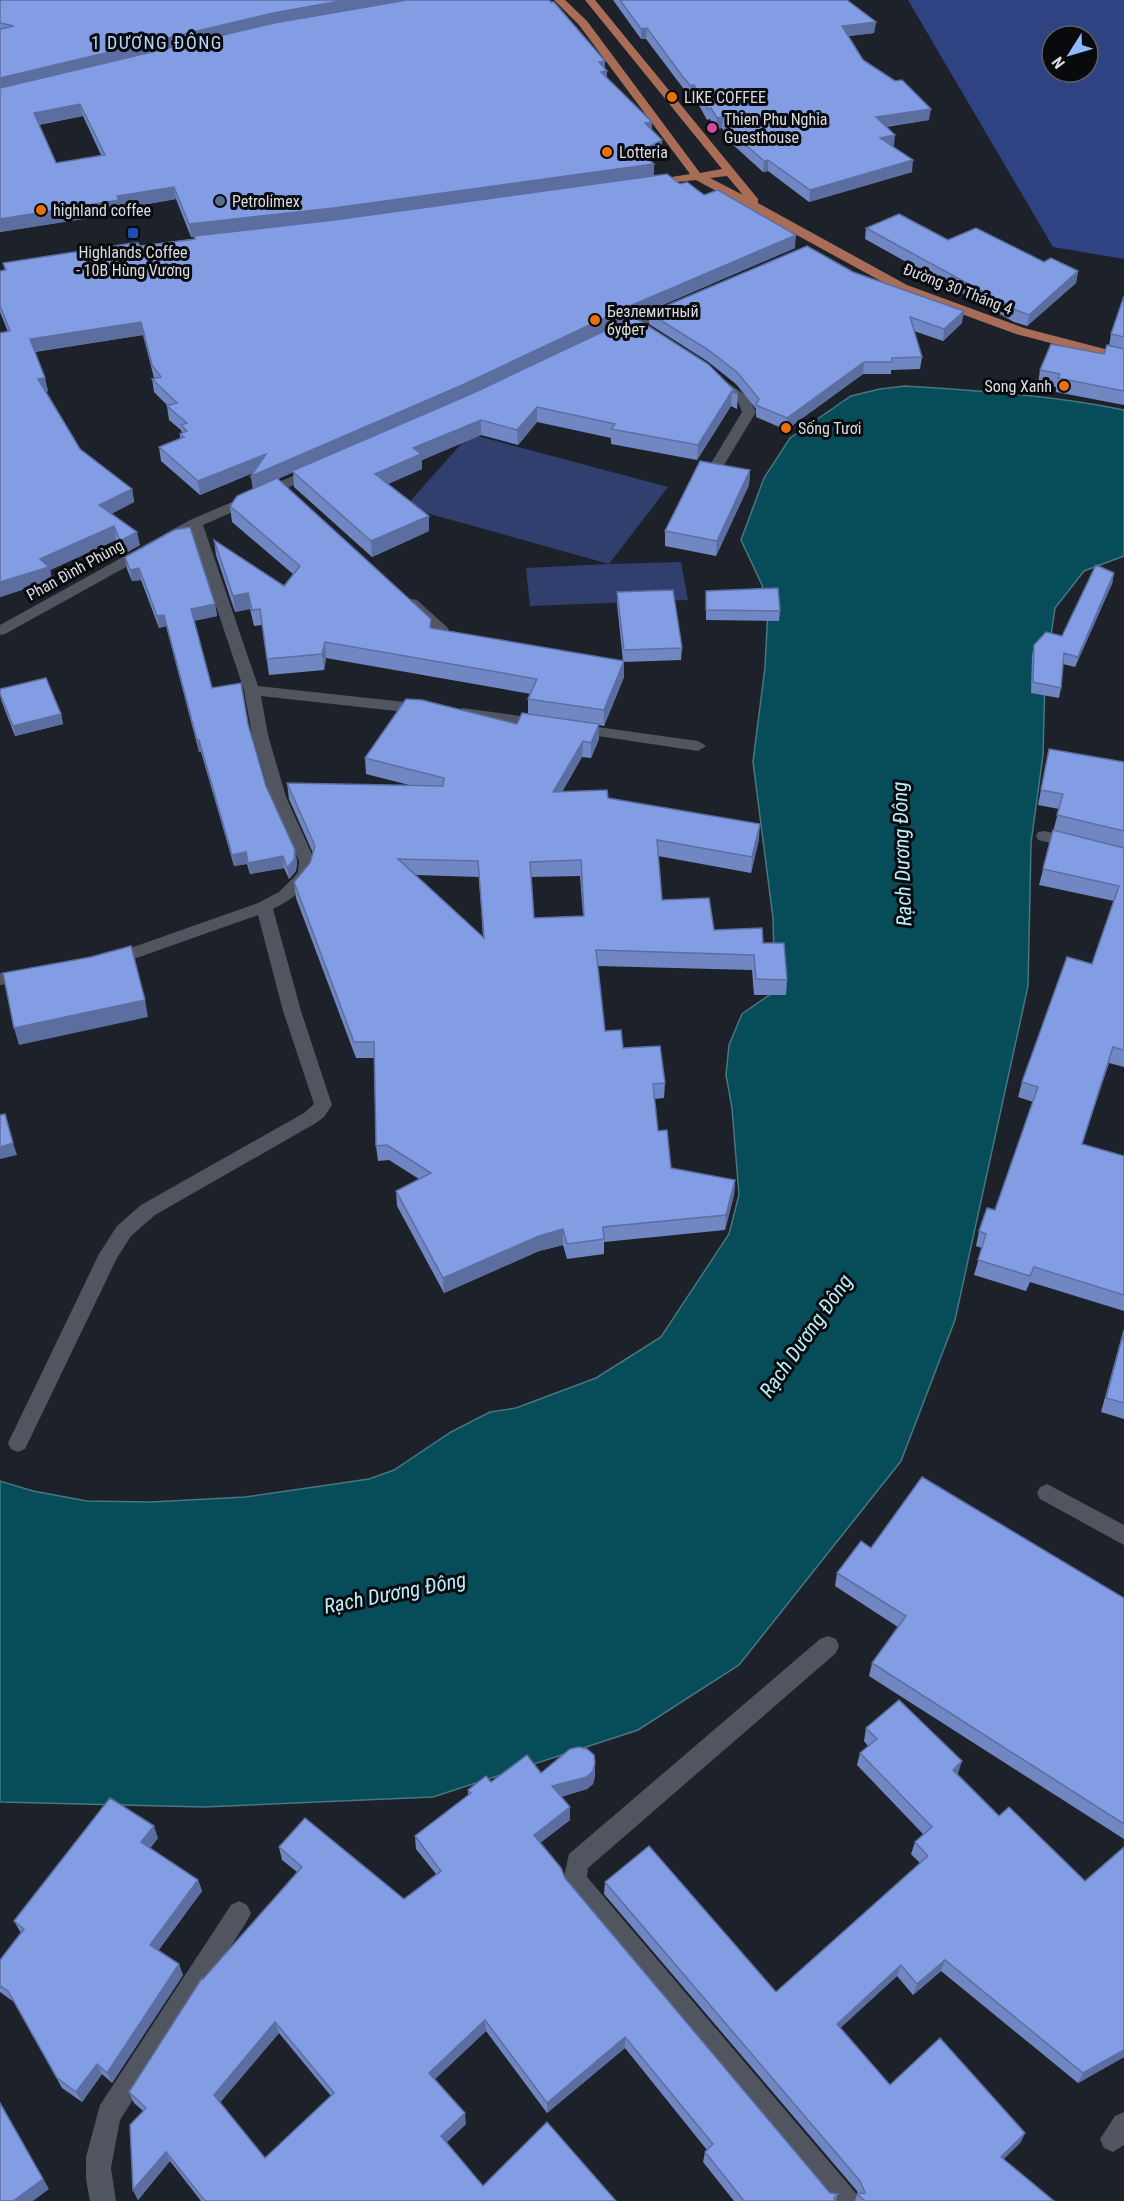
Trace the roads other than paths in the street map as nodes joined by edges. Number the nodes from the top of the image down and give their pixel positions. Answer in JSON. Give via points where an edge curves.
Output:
{"nodes":[{"id":1,"x":559,"y":0,"type":"edge"},
{"id":2,"x":590,"y":0,"type":"edge"},
{"id":3,"x":645,"y":68,"type":"junction"},
{"id":4,"x":619,"y":72,"type":"junction"},
{"id":5,"x":728,"y":172,"type":"junction"},
{"id":6,"x":697,"y":176,"type":"junction"},
{"id":7,"x":638,"y":184,"type":"edge"},
{"id":8,"x":759,"y":207,"type":"junction"},
{"id":9,"x":822,"y":243,"type":"junction"},
{"id":10,"x":802,"y":252,"type":"edge"},
{"id":11,"x":687,"y":301,"type":"edge"},
{"id":12,"x":635,"y":324,"type":"junction"},
{"id":13,"x":652,"y":335,"type":"edge"},
{"id":14,"x":603,"y":339,"type":"edge"},
{"id":15,"x":1124,"y":358,"type":"edge"},
{"id":16,"x":704,"y":371,"type":"edge"},
{"id":17,"x":717,"y":465,"type":"edge"},
{"id":18,"x":325,"y":466,"type":"edge"},
{"id":19,"x":195,"y":523,"type":"junction"},
{"id":20,"x":397,"y":590,"type":"edge"},
{"id":21,"x":442,"y":630,"type":"edge"},
{"id":22,"x":0,"y":631,"type":"edge"},
{"id":23,"x":252,"y":690,"type":"junction"},
{"id":24,"x":698,"y":746,"type":"dead end"},
{"id":25,"x":1044,"y":836,"type":"dead end"},
{"id":26,"x":1085,"y":846,"type":"edge"},
{"id":27,"x":264,"y":907,"type":"junction"},
{"id":28,"x":95,"y":966,"type":"edge"},
{"id":29,"x":46,"y":975,"type":"edge"},
{"id":30,"x":0,"y":979,"type":"edge"},
{"id":31,"x":18,"y":1443,"type":"dead end"},
{"id":32,"x":1047,"y":1492,"type":"dead end"},
{"id":33,"x":1124,"y":1536,"type":"edge"},
{"id":34,"x":828,"y":1646,"type":"dead end"},
{"id":35,"x":239,"y":1913,"type":"dead end"},
{"id":36,"x":103,"y":2201,"type":"edge"},
{"id":37,"x":846,"y":2201,"type":"edge"}],
"edges":[{"from":1,"to":4,"type":"main road","name":"Đường 30 Tháng 4","via":[[583,23]]},
{"from":2,"to":3,"type":"main road","name":"Đường 30 Tháng 4"},
{"from":3,"to":4,"type":"main road"},
{"from":3,"to":5,"type":"main road","name":"Đường 30 Tháng 4"},
{"from":4,"to":6,"type":"main road","name":"Đường 30 Tháng 4"},
{"from":5,"to":6,"type":"main road"},
{"from":5,"to":8,"type":"main road","name":"Đường 30 Tháng 4"},
{"from":6,"to":7,"type":"main road"},
{"from":6,"to":8,"type":"main road","name":"Đường 30 Tháng 4"},
{"from":8,"to":9,"type":"main road","name":"Đường 30 Tháng 4"},
{"from":9,"to":10,"type":"street"},
{"from":9,"to":15,"type":"main road","name":"Đường 30 Tháng 4","via":[[903,288],[1020,331]]},
{"from":11,"to":12,"type":"street"},
{"from":12,"to":13,"type":"street"},
{"from":12,"to":14,"type":"street"},
{"from":16,"to":17,"type":"street","via":[[737,394],[749,408]]},
{"from":18,"to":19,"type":"street","name":"Phan Đình Phùng","via":[[286,490]]},
{"from":19,"to":22,"type":"street","name":"Phan Đình Phùng"},
{"from":19,"to":23,"type":"street"},
{"from":20,"to":21,"type":"street"},
{"from":23,"to":24,"type":"street","via":[[444,711]]},
{"from":23,"to":27,"type":"street","via":[[278,797],[307,861],[300,881],[285,896]]},
{"from":25,"to":26,"type":"street"},
{"from":27,"to":28,"type":"street"},
{"from":27,"to":31,"type":"street","via":[[323,1105],[310,1118],[148,1210],[124,1232],[109,1254]]},
{"from":29,"to":30,"type":"street"},
{"from":32,"to":33,"type":"street"},
{"from":34,"to":37,"type":"street","via":[[577,1862],[575,1881]]},
{"from":35,"to":36,"type":"street","via":[[109,2114],[99,2144],[99,2190]]}]}
